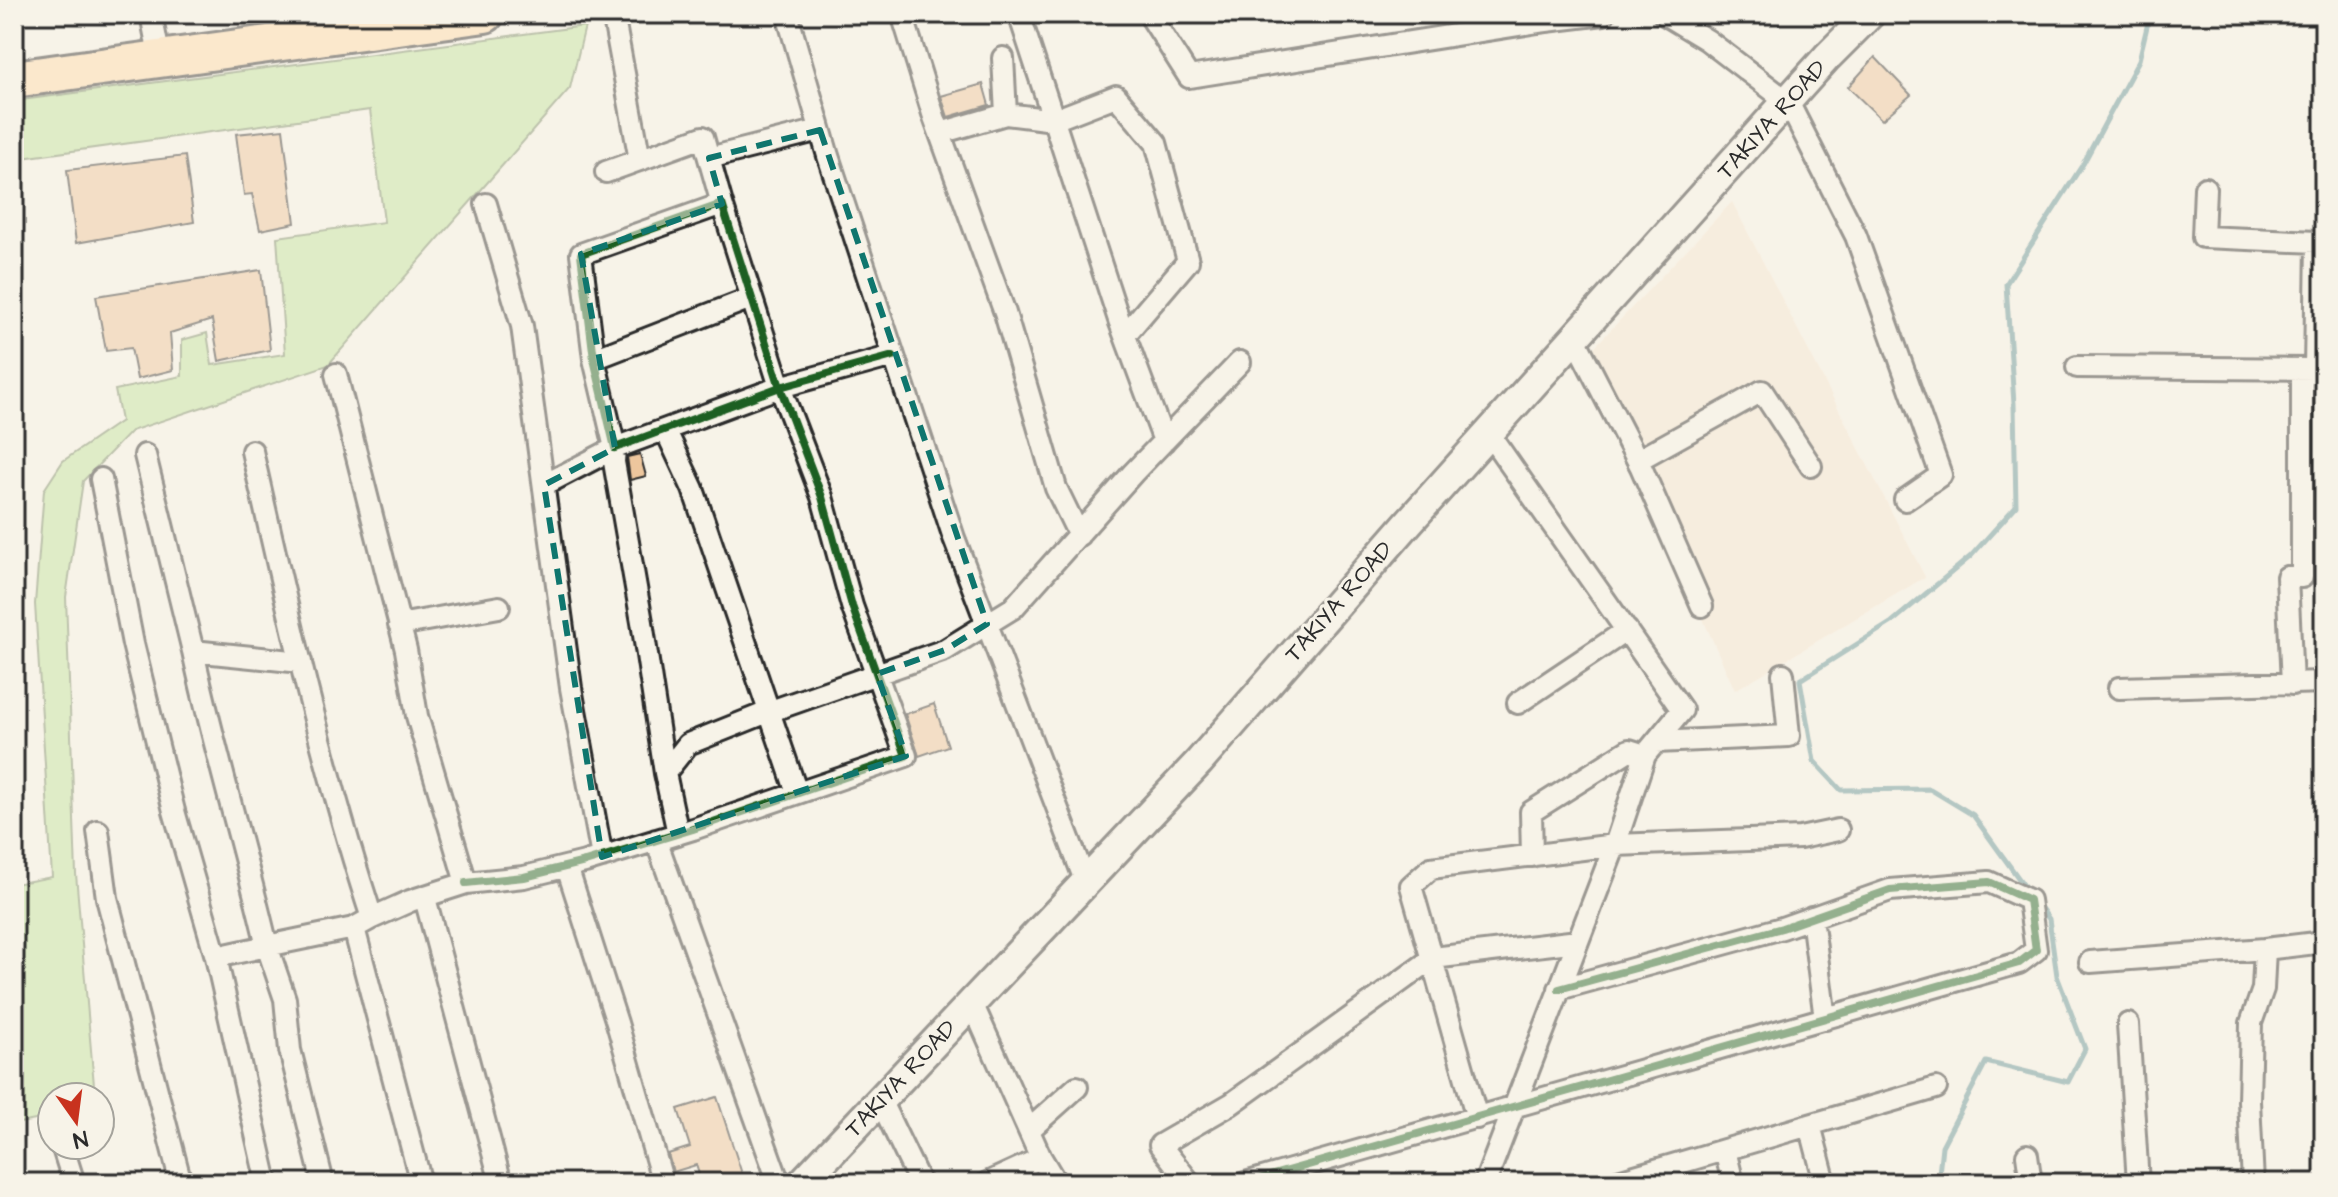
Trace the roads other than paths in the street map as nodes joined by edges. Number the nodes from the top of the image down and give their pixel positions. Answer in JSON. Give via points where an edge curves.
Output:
{"nodes":[{"id":1,"x":151,"y":14,"type":"edge"},
{"id":2,"x":485,"y":14,"type":"edge"},
{"id":3,"x":613,"y":14,"type":"edge"},
{"id":4,"x":787,"y":14,"type":"edge"},
{"id":5,"x":902,"y":14,"type":"edge"},
{"id":6,"x":1019,"y":14,"type":"edge"},
{"id":7,"x":1149,"y":14,"type":"edge"},
{"id":8,"x":1604,"y":14,"type":"edge"},
{"id":9,"x":1664,"y":14,"type":"edge"},
{"id":10,"x":1870,"y":14,"type":"edge"},
{"id":11,"x":1465,"y":24,"type":"edge"},
{"id":12,"x":1003,"y":58,"type":"dead end"},
{"id":13,"x":160,"y":60,"type":"junction"},
{"id":14,"x":14,"y":79,"type":"edge"},
{"id":15,"x":1788,"y":102,"type":"junction"},
{"id":16,"x":1006,"y":114,"type":"junction"},
{"id":17,"x":1054,"y":120,"type":"junction"},
{"id":18,"x":820,"y":130,"type":"junction"},
{"id":19,"x":940,"y":133,"type":"junction"},
{"id":20,"x":709,"y":158,"type":"junction"},
{"id":21,"x":640,"y":160,"type":"junction"},
{"id":22,"x":606,"y":172,"type":"dead end"},
{"id":23,"x":2205,"y":188,"type":"dead end"},
{"id":24,"x":486,"y":204,"type":"dead end"},
{"id":25,"x":722,"y":204,"type":"junction"},
{"id":26,"x":751,"y":298,"type":"junction"},
{"id":27,"x":1125,"y":335,"type":"junction"},
{"id":28,"x":1575,"y":339,"type":"junction"},
{"id":29,"x":893,"y":356,"type":"junction"},
{"id":30,"x":594,"y":359,"type":"junction"},
{"id":31,"x":1240,"y":362,"type":"dead end"},
{"id":32,"x":2077,"y":367,"type":"dead end"},
{"id":33,"x":2314,"y":369,"type":"edge"},
{"id":34,"x":336,"y":374,"type":"dead end"},
{"id":35,"x":780,"y":387,"type":"junction"},
{"id":36,"x":666,"y":431,"type":"junction"},
{"id":37,"x":1489,"y":434,"type":"junction"},
{"id":38,"x":1164,"y":441,"type":"junction"},
{"id":39,"x":615,"y":448,"type":"junction"},
{"id":40,"x":252,"y":451,"type":"dead end"},
{"id":41,"x":145,"y":455,"type":"dead end"},
{"id":42,"x":1638,"y":460,"type":"junction"},
{"id":43,"x":1811,"y":466,"type":"dead end"},
{"id":44,"x":101,"y":479,"type":"dead end"},
{"id":45,"x":544,"y":485,"type":"junction"},
{"id":46,"x":1905,"y":500,"type":"dead end"},
{"id":47,"x":1079,"y":535,"type":"junction"},
{"id":48,"x":1702,"y":606,"type":"dead end"},
{"id":49,"x":499,"y":607,"type":"dead end"},
{"id":50,"x":987,"y":624,"type":"junction"},
{"id":51,"x":399,"y":625,"type":"junction"},
{"id":52,"x":1627,"y":630,"type":"junction"},
{"id":53,"x":193,"y":651,"type":"junction"},
{"id":54,"x":301,"y":662,"type":"junction"},
{"id":55,"x":877,"y":674,"type":"junction"},
{"id":56,"x":1783,"y":674,"type":"dead end"},
{"id":57,"x":2324,"y":682,"type":"edge"},
{"id":58,"x":2292,"y":684,"type":"junction"},
{"id":59,"x":2119,"y":688,"type":"dead end"},
{"id":60,"x":1518,"y":703,"type":"dead end"},
{"id":61,"x":768,"y":712,"type":"junction"},
{"id":62,"x":1651,"y":748,"type":"junction"},
{"id":63,"x":665,"y":773,"type":"junction"},
{"id":64,"x":797,"y":793,"type":"junction"},
{"id":65,"x":1838,"y":830,"type":"dead end"},
{"id":66,"x":98,"y":831,"type":"dead end"},
{"id":67,"x":678,"y":834,"type":"junction"},
{"id":68,"x":656,"y":840,"type":"junction"},
{"id":69,"x":1615,"y":845,"type":"junction"},
{"id":70,"x":1532,"y":856,"type":"junction"},
{"id":71,"x":602,"y":857,"type":"junction"},
{"id":72,"x":567,"y":867,"type":"junction"},
{"id":73,"x":466,"y":883,"type":"junction"},
{"id":74,"x":1086,"y":883,"type":"junction"},
{"id":75,"x":425,"y":898,"type":"junction"},
{"id":76,"x":1812,"y":917,"type":"junction"},
{"id":77,"x":363,"y":923,"type":"junction"},
{"id":78,"x":1578,"y":941,"type":"junction"},
{"id":79,"x":2324,"y":942,"type":"edge"},
{"id":80,"x":267,"y":946,"type":"junction"},
{"id":81,"x":2265,"y":949,"type":"junction"},
{"id":82,"x":216,"y":957,"type":"junction"},
{"id":83,"x":1433,"y":958,"type":"junction"},
{"id":84,"x":2090,"y":962,"type":"dead end"},
{"id":85,"x":1559,"y":989,"type":"junction"},
{"id":86,"x":972,"y":1003,"type":"junction"},
{"id":87,"x":1825,"y":1019,"type":"junction"},
{"id":88,"x":2128,"y":1024,"type":"dead end"},
{"id":89,"x":1077,"y":1087,"type":"dead end"},
{"id":90,"x":1936,"y":1088,"type":"dead end"},
{"id":91,"x":880,"y":1100,"type":"junction"},
{"id":92,"x":1512,"y":1108,"type":"junction"},
{"id":93,"x":1477,"y":1118,"type":"junction"},
{"id":94,"x":1810,"y":1125,"type":"junction"},
{"id":95,"x":1029,"y":1130,"type":"junction"},
{"id":96,"x":1725,"y":1150,"type":"junction"},
{"id":97,"x":2027,"y":1155,"type":"dead end"},
{"id":98,"x":1041,"y":1158,"type":"junction"},
{"id":99,"x":67,"y":1161,"type":"edge"},
{"id":100,"x":1636,"y":1180,"type":"edge"},
{"id":101,"x":799,"y":1182,"type":"edge"},
{"id":102,"x":74,"y":1183,"type":"edge"},
{"id":103,"x":181,"y":1183,"type":"edge"},
{"id":104,"x":267,"y":1183,"type":"edge"},
{"id":105,"x":323,"y":1183,"type":"edge"},
{"id":106,"x":421,"y":1183,"type":"edge"},
{"id":107,"x":501,"y":1183,"type":"edge"},
{"id":108,"x":663,"y":1183,"type":"edge"},
{"id":109,"x":920,"y":1183,"type":"edge"},
{"id":110,"x":987,"y":1183,"type":"edge"},
{"id":111,"x":1056,"y":1183,"type":"edge"},
{"id":112,"x":1190,"y":1183,"type":"edge"},
{"id":113,"x":1245,"y":1183,"type":"edge"},
{"id":114,"x":1485,"y":1183,"type":"edge"},
{"id":115,"x":1611,"y":1183,"type":"edge"},
{"id":116,"x":1733,"y":1183,"type":"edge"},
{"id":117,"x":1825,"y":1183,"type":"edge"},
{"id":118,"x":2031,"y":1183,"type":"edge"},
{"id":119,"x":2138,"y":1183,"type":"edge"},
{"id":120,"x":2253,"y":1183,"type":"edge"}],
"edges":[{"from":1,"to":13,"type":"street"},
{"from":2,"to":13,"type":"highway"},
{"from":3,"to":21,"type":"street"},
{"from":4,"to":18,"type":"street"},
{"from":5,"to":19,"type":"street"},
{"from":6,"to":17,"type":"street"},
{"from":7,"to":11,"type":"street","via":[[1189,77]]},
{"from":8,"to":11,"type":"street"},
{"from":9,"to":15,"type":"street"},
{"from":10,"to":15,"type":"main road","name":"TAKIYA ROAD"},
{"from":12,"to":16,"type":"street"},
{"from":13,"to":14,"type":"highway"},
{"from":15,"to":28,"type":"main road","name":"TAKIYA ROAD"},
{"from":15,"to":46,"type":"street","via":[[1856,236],[1941,475]]},
{"from":16,"to":17,"type":"street"},
{"from":16,"to":19,"type":"street"},
{"from":17,"to":27,"type":"street"},
{"from":17,"to":27,"type":"street","via":[[1116,96],[1156,143],[1188,261]]},
{"from":18,"to":20,"type":"street"},
{"from":18,"to":29,"type":"street"},
{"from":19,"to":47,"type":"street","via":[[1005,313],[1056,488]]},
{"from":20,"to":21,"type":"street","via":[[703,137]]},
{"from":20,"to":25,"type":"street"},
{"from":21,"to":22,"type":"street"},
{"from":23,"to":33,"type":"street","via":[[2203,237],[2317,242]]},
{"from":24,"to":45,"type":"street","via":[[522,326]]},
{"from":25,"to":26,"type":"street"},
{"from":25,"to":30,"type":"street","via":[[581,254]]},
{"from":26,"to":30,"type":"street"},
{"from":26,"to":35,"type":"street"},
{"from":27,"to":38,"type":"street"},
{"from":28,"to":37,"type":"main road","name":"TAKIYA ROAD"},
{"from":28,"to":42,"type":"street"},
{"from":29,"to":35,"type":"street"},
{"from":29,"to":50,"type":"street"},
{"from":30,"to":39,"type":"street"},
{"from":31,"to":38,"type":"street"},
{"from":32,"to":33,"type":"street"},
{"from":33,"to":58,"type":"street","via":[[2302,577],[2287,577]]},
{"from":34,"to":51,"type":"street"},
{"from":35,"to":36,"type":"street"},
{"from":35,"to":55,"type":"street","via":[[822,497]]},
{"from":36,"to":39,"type":"street"},
{"from":36,"to":61,"type":"street","via":[[693,489]]},
{"from":37,"to":52,"type":"street"},
{"from":37,"to":74,"type":"main road","name":"TAKIYA ROAD"},
{"from":38,"to":47,"type":"street"},
{"from":39,"to":45,"type":"street"},
{"from":39,"to":63,"type":"street"},
{"from":40,"to":54,"type":"street"},
{"from":41,"to":53,"type":"street"},
{"from":42,"to":43,"type":"street","via":[[1762,391]]},
{"from":42,"to":48,"type":"street"},
{"from":44,"to":82,"type":"street","via":[[133,644]]},
{"from":45,"to":71,"type":"street","via":[[571,688]]},
{"from":47,"to":50,"type":"street","via":[[1013,608]]},
{"from":49,"to":51,"type":"street"},
{"from":50,"to":55,"type":"street","via":[[945,650]]},
{"from":50,"to":74,"type":"street"},
{"from":51,"to":73,"type":"street","via":[[417,716]]},
{"from":52,"to":60,"type":"street"},
{"from":52,"to":62,"type":"street","via":[[1682,710]]},
{"from":53,"to":54,"type":"street"},
{"from":53,"to":80,"type":"street"},
{"from":54,"to":77,"type":"street"},
{"from":55,"to":61,"type":"street"},
{"from":55,"to":64,"type":"street","via":[[906,756]]},
{"from":56,"to":62,"type":"street","via":[[1789,736]]},
{"from":57,"to":58,"type":"street"},
{"from":58,"to":59,"type":"street"},
{"from":61,"to":63,"type":"street","via":[[688,744]]},
{"from":61,"to":64,"type":"street"},
{"from":62,"to":69,"type":"street"},
{"from":62,"to":70,"type":"street","via":[[1629,750],[1531,812]]},
{"from":63,"to":67,"type":"street"},
{"from":64,"to":67,"type":"street"},
{"from":65,"to":69,"type":"street","via":[[1800,838]]},
{"from":66,"to":103,"type":"street","via":[[107,898]]},
{"from":67,"to":68,"type":"street"},
{"from":68,"to":71,"type":"street"},
{"from":68,"to":101,"type":"street","via":[[776,1175]]},
{"from":69,"to":70,"type":"street"},
{"from":69,"to":78,"type":"street"},
{"from":70,"to":83,"type":"street","via":[[1431,868],[1411,886]]},
{"from":71,"to":72,"type":"street"},
{"from":72,"to":73,"type":"street"},
{"from":72,"to":108,"type":"street"},
{"from":73,"to":75,"type":"street"},
{"from":74,"to":86,"type":"main road","name":"TAKIYA ROAD"},
{"from":75,"to":77,"type":"street"},
{"from":75,"to":107,"type":"street"},
{"from":76,"to":85,"type":"street"},
{"from":76,"to":87,"type":"street"},
{"from":76,"to":87,"type":"street","via":[[1890,890],[1989,882],[2029,900],[2035,937],[2036,950],[2019,963]]},
{"from":77,"to":80,"type":"street"},
{"from":77,"to":106,"type":"street"},
{"from":78,"to":83,"type":"street"},
{"from":78,"to":85,"type":"street"},
{"from":79,"to":81,"type":"street"},
{"from":80,"to":82,"type":"street"},
{"from":80,"to":105,"type":"street","via":[[285,999],[290,1050]]},
{"from":81,"to":84,"type":"street"},
{"from":81,"to":120,"type":"street","via":[[2263,989],[2251,1023]]},
{"from":82,"to":104,"type":"street"},
{"from":83,"to":93,"type":"street"},
{"from":83,"to":112,"type":"street","via":[[1231,1104],[1160,1145]]},
{"from":85,"to":92,"type":"street"},
{"from":86,"to":91,"type":"main road","name":"TAKIYA ROAD"},
{"from":86,"to":95,"type":"street"},
{"from":87,"to":92,"type":"street"},
{"from":88,"to":119,"type":"street"},
{"from":89,"to":95,"type":"street"},
{"from":90,"to":94,"type":"street"},
{"from":91,"to":101,"type":"main road","name":"TAKIYA ROAD"},
{"from":91,"to":109,"type":"street"},
{"from":92,"to":93,"type":"street"},
{"from":92,"to":114,"type":"street"},
{"from":93,"to":113,"type":"street"},
{"from":94,"to":96,"type":"street"},
{"from":94,"to":117,"type":"street"},
{"from":95,"to":98,"type":"street"},
{"from":96,"to":100,"type":"street"},
{"from":96,"to":116,"type":"street"},
{"from":97,"to":118,"type":"street"},
{"from":98,"to":110,"type":"street"},
{"from":98,"to":111,"type":"street"},
{"from":99,"to":102,"type":"street"},
{"from":100,"to":115,"type":"street"}]}
